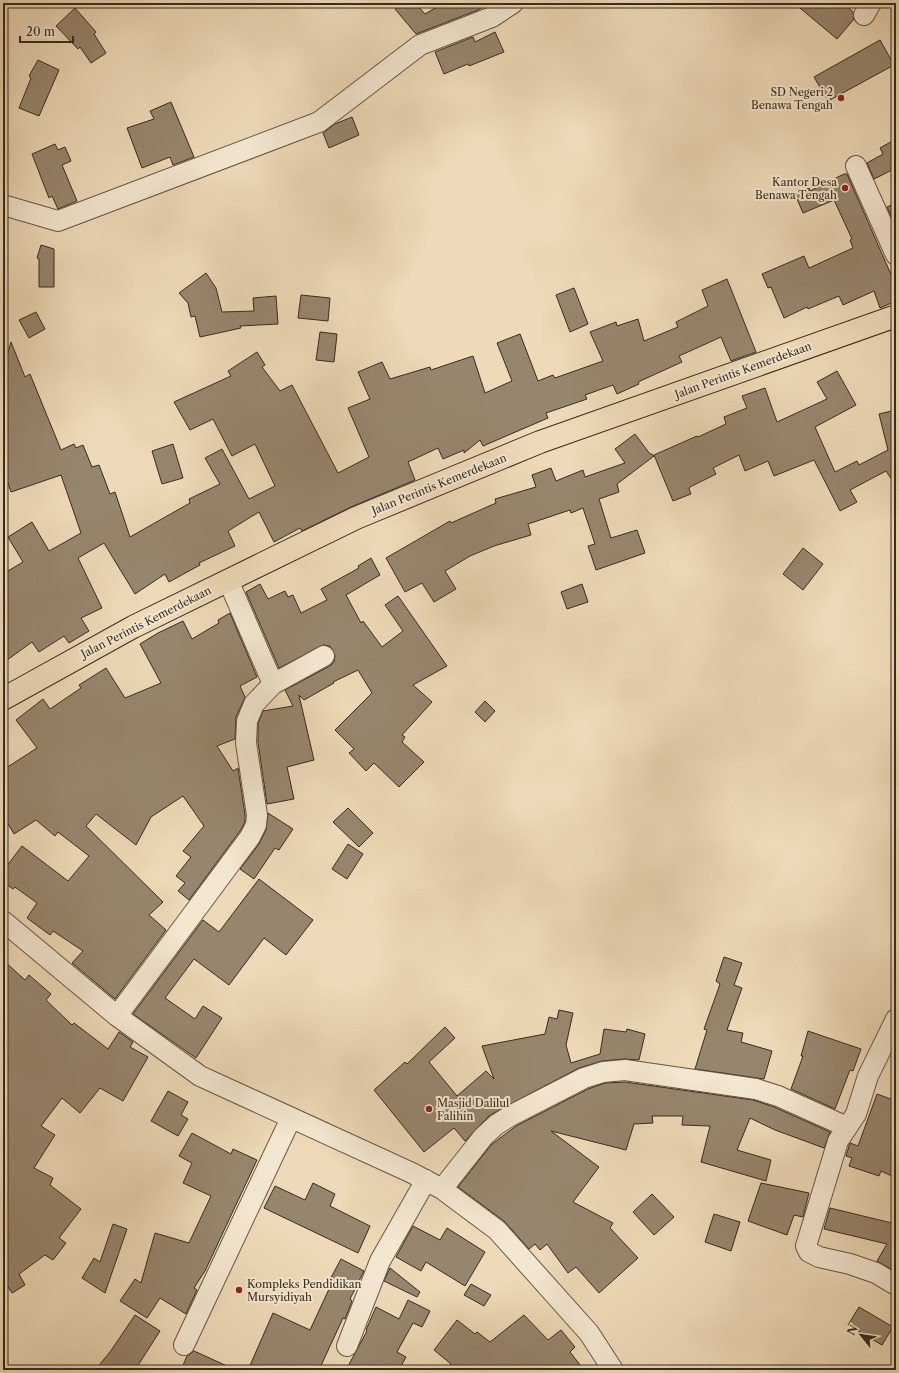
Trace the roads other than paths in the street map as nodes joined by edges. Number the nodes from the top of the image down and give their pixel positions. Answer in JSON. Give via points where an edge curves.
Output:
{"nodes":[{"id":1,"x":513,"y":3,"type":"edge"},
{"id":2,"x":856,"y":166,"type":"dead end"},
{"id":3,"x":3,"y":204,"type":"edge"},
{"id":4,"x":896,"y":255,"type":"edge"},
{"id":5,"x":896,"y":316,"type":"edge"},
{"id":6,"x":228,"y":580,"type":"junction"},
{"id":7,"x":324,"y":656,"type":"dead end"},
{"id":8,"x":273,"y":684,"type":"junction"},
{"id":9,"x":3,"y":699,"type":"edge"},
{"id":10,"x":6,"y":930,"type":"edge"},
{"id":11,"x":117,"y":1016,"type":"junction"},
{"id":12,"x":896,"y":1019,"type":"edge"},
{"id":13,"x":291,"y":1118,"type":"junction"},
{"id":14,"x":847,"y":1127,"type":"junction"},
{"id":15,"x":434,"y":1185,"type":"junction"},
{"id":16,"x":896,"y":1285,"type":"edge"},
{"id":17,"x":184,"y":1345,"type":"dead end"},
{"id":18,"x":346,"y":1346,"type":"dead end"},
{"id":19,"x":613,"y":1370,"type":"edge"}],
"edges":[{"from":1,"to":3,"type":"street","via":[[492,17],[420,45],[319,122],[58,221]]},
{"from":2,"to":4,"type":"street"},
{"from":5,"to":6,"type":"main road","name":"Jalan Perintis Kemerdekaan","via":[[540,442],[356,518]]},
{"from":6,"to":8,"type":"street"},
{"from":6,"to":9,"type":"main road","name":"Jalan Perintis Kemerdekaan","via":[[133,627]]},
{"from":7,"to":8,"type":"street"},
{"from":8,"to":11,"type":"street","via":[[254,704],[247,721],[246,743],[257,815],[256,825]]},
{"from":10,"to":11,"type":"street"},
{"from":11,"to":13,"type":"street","via":[[200,1076]]},
{"from":12,"to":14,"type":"street","via":[[868,1076],[856,1114]]},
{"from":13,"to":15,"type":"street"},
{"from":13,"to":17,"type":"street"},
{"from":14,"to":15,"type":"street","via":[[778,1096],[756,1089],[625,1070],[603,1072],[584,1078],[496,1125]]},
{"from":14,"to":16,"type":"street","via":[[838,1141],[806,1246],[809,1252],[819,1257],[876,1273]]},
{"from":15,"to":18,"type":"street","via":[[380,1261]]},
{"from":15,"to":19,"type":"street","via":[[497,1230],[589,1333]]}]}
